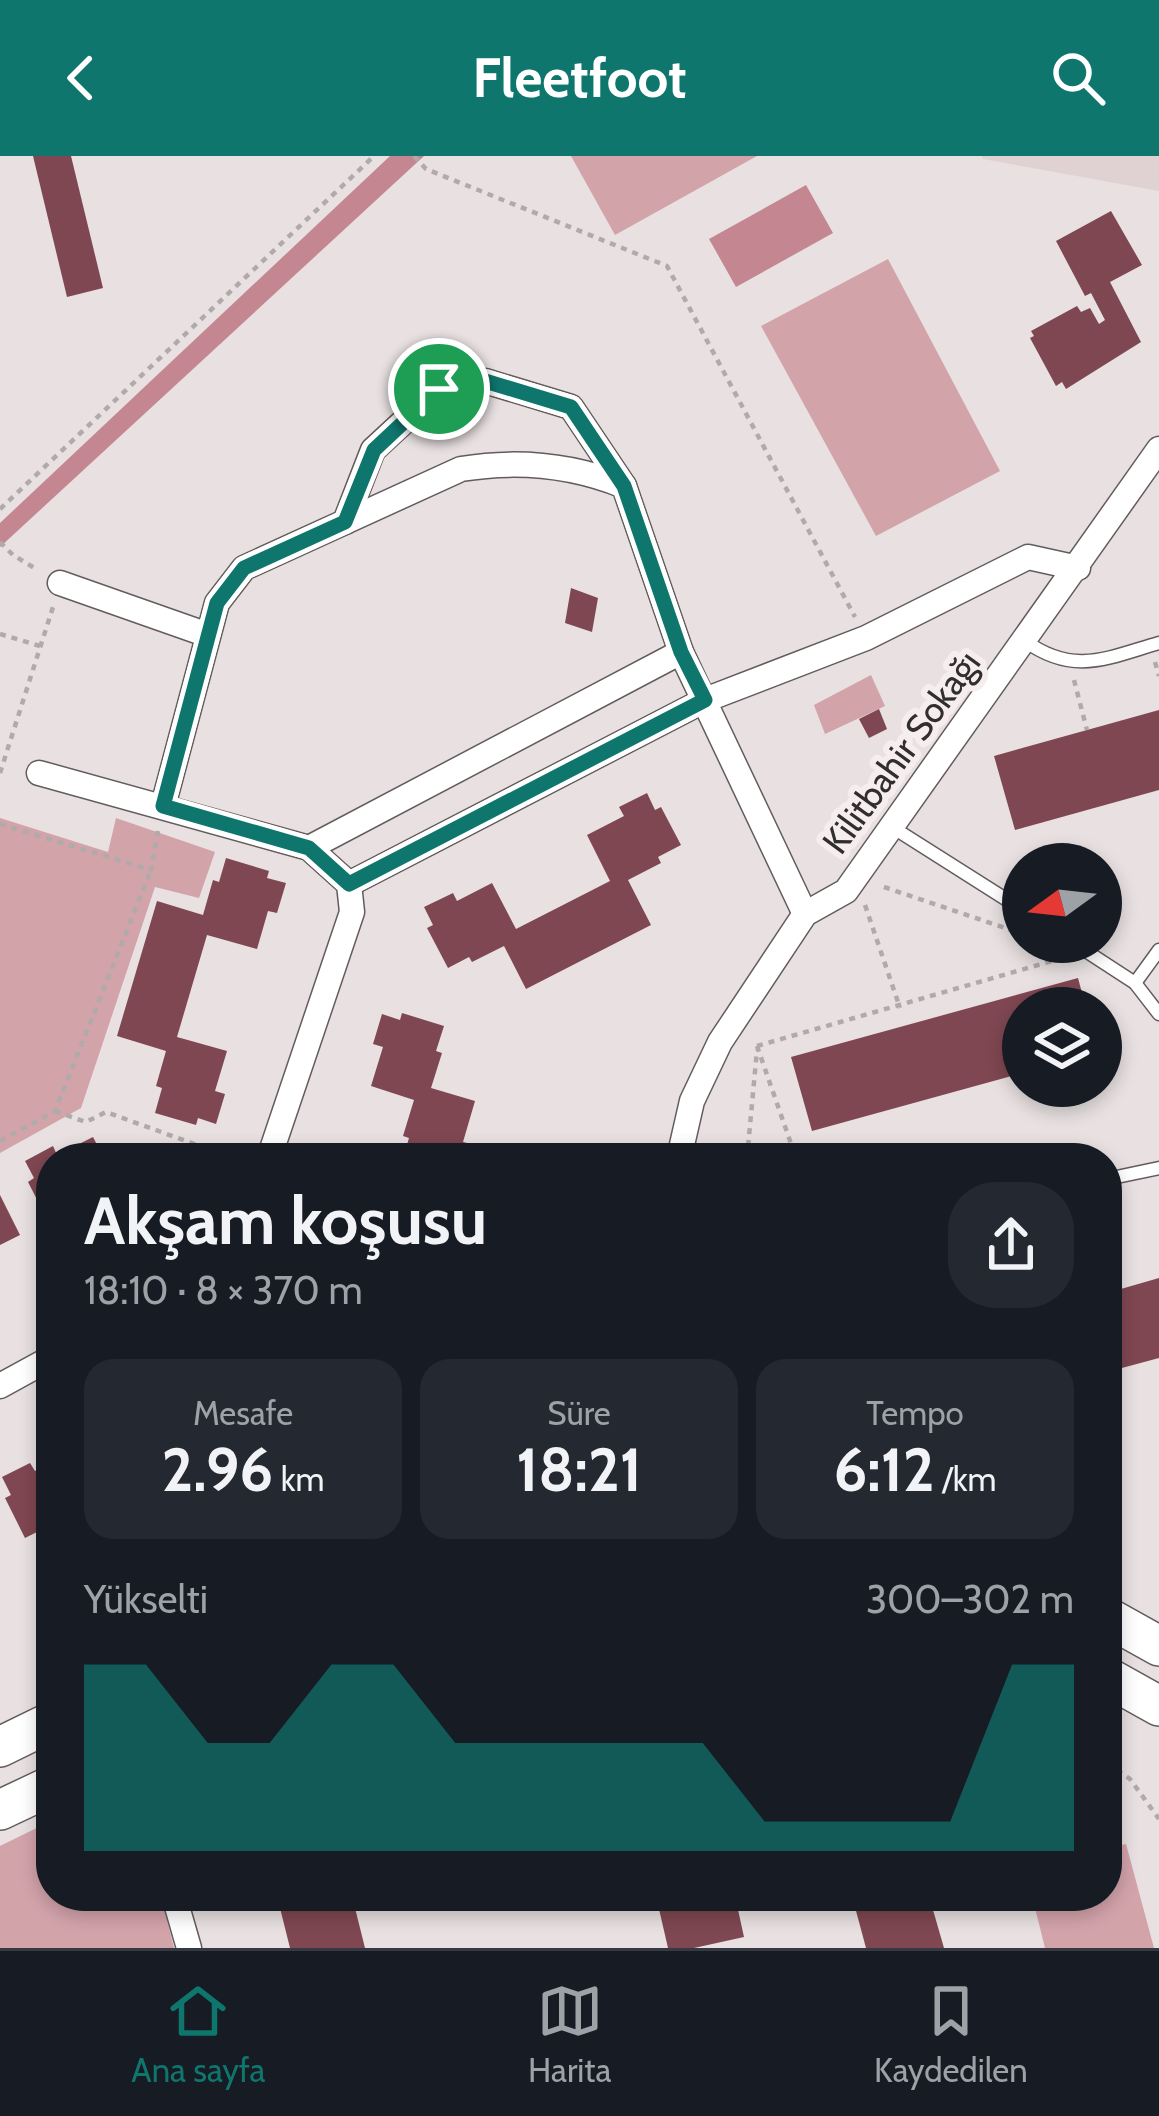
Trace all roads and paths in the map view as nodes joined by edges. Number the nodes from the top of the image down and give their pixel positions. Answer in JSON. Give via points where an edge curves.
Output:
{"nodes":[{"id":1,"x":374,"y":156,"type":"edge"},
{"id":2,"x":414,"y":156,"type":"edge"},
{"id":3,"x":1159,"y":449,"type":"edge"},
{"id":4,"x":624,"y":486,"type":"junction"},
{"id":5,"x":0,"y":509,"type":"edge"},
{"id":6,"x":345,"y":522,"type":"junction"},
{"id":7,"x":0,"y":542,"type":"edge"},
{"id":8,"x":10,"y":553,"type":"dead end"},
{"id":9,"x":1078,"y":568,"type":"junction"},
{"id":10,"x":61,"y":583,"type":"joint"},
{"id":11,"x":0,"y":634,"type":"edge"},
{"id":12,"x":208,"y":635,"type":"junction"},
{"id":13,"x":866,"y":638,"type":"junction"},
{"id":14,"x":1025,"y":641,"type":"junction"},
{"id":15,"x":1159,"y":643,"type":"edge"},
{"id":16,"x":40,"y":646,"type":"junction"},
{"id":17,"x":681,"y":652,"type":"junction"},
{"id":18,"x":1070,"y":663,"type":"junction"},
{"id":19,"x":705,"y":700,"type":"junction"},
{"id":20,"x":1088,"y":730,"type":"dead end"},
{"id":21,"x":0,"y":772,"type":"edge"},
{"id":22,"x":39,"y":773,"type":"dead end"},
{"id":23,"x":163,"y":806,"type":"junction"},
{"id":24,"x":0,"y":824,"type":"edge"},
{"id":25,"x":892,"y":827,"type":"junction"},
{"id":26,"x":309,"y":848,"type":"junction"},
{"id":27,"x":151,"y":870,"type":"junction"},
{"id":28,"x":856,"y":878,"type":"junction"},
{"id":29,"x":349,"y":884,"type":"junction"},
{"id":30,"x":1002,"y":897,"type":"edge"},
{"id":31,"x":805,"y":914,"type":"junction"},
{"id":32,"x":1002,"y":927,"type":"edge"},
{"id":33,"x":1159,"y":950,"type":"edge"},
{"id":34,"x":1049,"y":963,"type":"edge"},
{"id":35,"x":1105,"y":963,"type":"edge"},
{"id":36,"x":1135,"y":982,"type":"junction"},
{"id":37,"x":900,"y":1008,"type":"junction"},
{"id":38,"x":1159,"y":1014,"type":"edge"},
{"id":39,"x":757,"y":1046,"type":"junction"},
{"id":40,"x":55,"y":1111,"type":"junction"},
{"id":41,"x":0,"y":1141,"type":"edge"},
{"id":42,"x":192,"y":1143,"type":"edge"},
{"id":43,"x":273,"y":1143,"type":"edge"},
{"id":44,"x":682,"y":1143,"type":"edge"},
{"id":45,"x":748,"y":1143,"type":"edge"},
{"id":46,"x":791,"y":1143,"type":"edge"},
{"id":47,"x":1159,"y":1168,"type":"edge"},
{"id":48,"x":1122,"y":1176,"type":"edge"},
{"id":49,"x":36,"y":1366,"type":"edge"},
{"id":50,"x":0,"y":1386,"type":"edge"},
{"id":51,"x":1122,"y":1625,"type":"edge"},
{"id":52,"x":1159,"y":1646,"type":"edge"},
{"id":53,"x":1122,"y":1685,"type":"edge"},
{"id":54,"x":1159,"y":1706,"type":"edge"},
{"id":55,"x":36,"y":1729,"type":"edge"},
{"id":56,"x":0,"y":1747,"type":"edge"},
{"id":57,"x":1122,"y":1774,"type":"edge"},
{"id":58,"x":36,"y":1794,"type":"edge"},
{"id":59,"x":0,"y":1810,"type":"edge"},
{"id":60,"x":1159,"y":1820,"type":"edge"},
{"id":61,"x":178,"y":1911,"type":"edge"},
{"id":62,"x":189,"y":1948,"type":"edge"}],
"edges":[{"from":1,"to":5,"type":"path"},
{"from":2,"to":13,"type":"path","via":[[667,266]]},
{"from":3,"to":9,"type":"street","name":"Kilitbahir Sokağı"},
{"from":4,"to":6,"type":"street","via":[[587,472],[500,462],[461,469]]},
{"from":4,"to":6,"type":"street","via":[[571,407],[485,381],[439,389],[374,450]]},
{"from":4,"to":17,"type":"street"},
{"from":6,"to":12,"type":"street","via":[[244,568],[217,603]]},
{"from":7,"to":8,"type":"path"},
{"from":9,"to":13,"type":"street","via":[[1028,557]]},
{"from":9,"to":14,"type":"street","name":"Kilitbahir Sokağı"},
{"from":10,"to":12,"type":"street"},
{"from":10,"to":16,"type":"path"},
{"from":11,"to":16,"type":"path"},
{"from":12,"to":23,"type":"street"},
{"from":13,"to":19,"type":"street"},
{"from":14,"to":18,"type":"lane"},
{"from":14,"to":25,"type":"street","name":"Kilitbahir Sokağı"},
{"from":15,"to":18,"type":"lane"},
{"from":16,"to":21,"type":"path"},
{"from":17,"to":19,"type":"street"},
{"from":17,"to":26,"type":"street"},
{"from":18,"to":20,"type":"path"},
{"from":19,"to":29,"type":"street"},
{"from":19,"to":31,"type":"street"},
{"from":22,"to":23,"type":"street"},
{"from":23,"to":26,"type":"street"},
{"from":23,"to":27,"type":"path"},
{"from":24,"to":27,"type":"path"},
{"from":25,"to":28,"type":"street","name":"Kilitbahir Sokağı"},
{"from":25,"to":30,"type":"lane"},
{"from":26,"to":29,"type":"street"},
{"from":27,"to":40,"type":"path"},
{"from":28,"to":31,"type":"street","name":"Kilitbahir Sokağı"},
{"from":28,"to":32,"type":"path"},
{"from":28,"to":37,"type":"path"},
{"from":29,"to":43,"type":"street","via":[[352,912]]},
{"from":31,"to":44,"type":"street","name":"Kilitbahir Sokağı","via":[[720,1042]]},
{"from":33,"to":36,"type":"lane"},
{"from":34,"to":37,"type":"path"},
{"from":35,"to":36,"type":"lane"},
{"from":36,"to":38,"type":"lane"},
{"from":37,"to":39,"type":"path"},
{"from":39,"to":45,"type":"path"},
{"from":39,"to":46,"type":"path"},
{"from":40,"to":41,"type":"path"},
{"from":40,"to":42,"type":"path","via":[[86,1122],[106,1112]]},
{"from":47,"to":48,"type":"lane"},
{"from":49,"to":50,"type":"street"},
{"from":51,"to":52,"type":"main road"},
{"from":53,"to":54,"type":"main road"},
{"from":55,"to":56,"type":"main road"},
{"from":57,"to":60,"type":"path"},
{"from":58,"to":59,"type":"main road"},
{"from":61,"to":62,"type":"street"}]}
